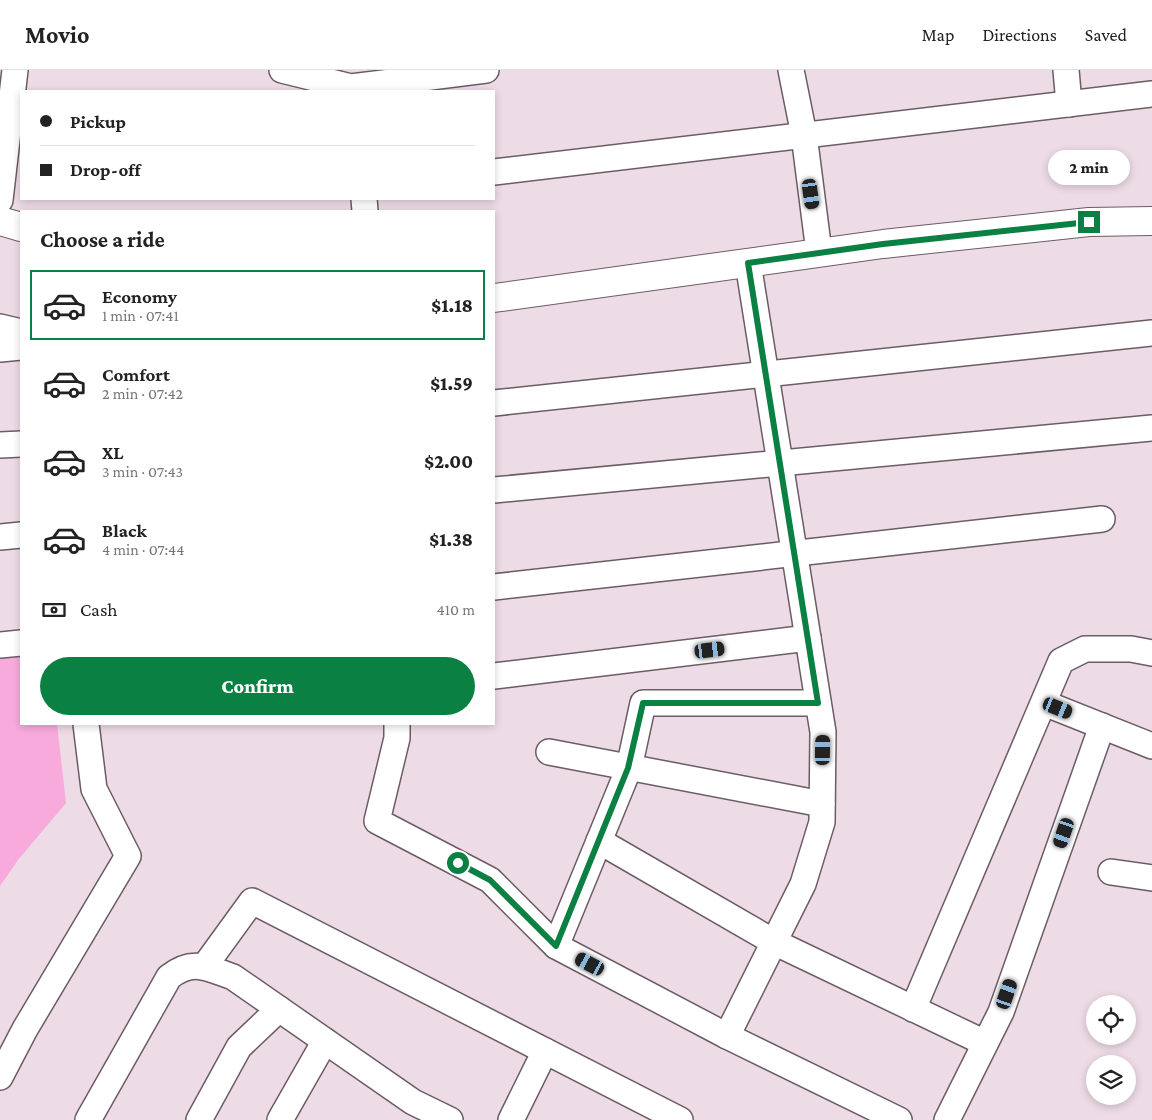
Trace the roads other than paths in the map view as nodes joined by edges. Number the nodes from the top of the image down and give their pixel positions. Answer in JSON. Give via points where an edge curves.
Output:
{"nodes":[{"id":1,"x":15,"y":70,"type":"edge"},
{"id":2,"x":282,"y":70,"type":"edge"},
{"id":3,"x":486,"y":70,"type":"edge"},
{"id":4,"x":791,"y":70,"type":"edge"},
{"id":5,"x":1066,"y":70,"type":"edge"},
{"id":6,"x":351,"y":83,"type":"edge"},
{"id":7,"x":1152,"y":94,"type":"edge"},
{"id":8,"x":1069,"y":104,"type":"junction"},
{"id":9,"x":11,"y":108,"type":"edge"},
{"id":10,"x":804,"y":135,"type":"junction"},
{"id":11,"x":495,"y":172,"type":"edge"},
{"id":12,"x":0,"y":200,"type":"edge"},
{"id":13,"x":1152,"y":220,"type":"edge"},
{"id":14,"x":0,"y":221,"type":"edge"},
{"id":15,"x":20,"y":227,"type":"edge"},
{"id":16,"x":819,"y":252,"type":"junction"},
{"id":17,"x":748,"y":263,"type":"junction"},
{"id":18,"x":495,"y":298,"type":"edge"},
{"id":19,"x":0,"y":328,"type":"edge"},
{"id":20,"x":20,"y":332,"type":"edge"},
{"id":21,"x":1152,"y":333,"type":"edge"},
{"id":22,"x":20,"y":348,"type":"edge"},
{"id":23,"x":0,"y":350,"type":"edge"},
{"id":24,"x":766,"y":374,"type":"junction"},
{"id":25,"x":495,"y":403,"type":"edge"},
{"id":26,"x":1152,"y":428,"type":"edge"},
{"id":27,"x":20,"y":444,"type":"edge"},
{"id":28,"x":0,"y":445,"type":"edge"},
{"id":29,"x":780,"y":463,"type":"junction"},
{"id":30,"x":495,"y":490,"type":"edge"},
{"id":31,"x":1102,"y":519,"type":"dead end"},
{"id":32,"x":20,"y":535,"type":"edge"},
{"id":33,"x":0,"y":537,"type":"edge"},
{"id":34,"x":794,"y":555,"type":"junction"},
{"id":35,"x":495,"y":587,"type":"edge"},
{"id":36,"x":808,"y":638,"type":"junction"},
{"id":37,"x":20,"y":643,"type":"edge"},
{"id":38,"x":0,"y":644,"type":"edge"},
{"id":39,"x":1152,"y":653,"type":"edge"},
{"id":40,"x":495,"y":676,"type":"edge"},
{"id":41,"x":1044,"y":702,"type":"junction"},
{"id":42,"x":818,"y":703,"type":"junction"},
{"id":43,"x":89,"y":725,"type":"edge"},
{"id":44,"x":396,"y":725,"type":"edge"},
{"id":45,"x":1102,"y":726,"type":"junction"},
{"id":46,"x":1152,"y":746,"type":"edge"},
{"id":47,"x":549,"y":752,"type":"dead end"},
{"id":48,"x":628,"y":768,"type":"junction"},
{"id":49,"x":822,"y":804,"type":"junction"},
{"id":50,"x":599,"y":841,"type":"junction"},
{"id":51,"x":1111,"y":872,"type":"dead end"},
{"id":52,"x":1152,"y":878,"type":"edge"},
{"id":53,"x":774,"y":942,"type":"junction"},
{"id":54,"x":556,"y":946,"type":"junction"},
{"id":55,"x":204,"y":967,"type":"junction"},
{"id":56,"x":913,"y":1008,"type":"junction"},
{"id":57,"x":279,"y":1009,"type":"junction"},
{"id":58,"x":727,"y":1036,"type":"junction"},
{"id":59,"x":325,"y":1041,"type":"junction"},
{"id":60,"x":985,"y":1043,"type":"junction"},
{"id":61,"x":545,"y":1051,"type":"junction"},
{"id":62,"x":0,"y":1076,"type":"edge"},
{"id":63,"x":88,"y":1120,"type":"edge"},
{"id":64,"x":199,"y":1120,"type":"edge"},
{"id":65,"x":280,"y":1120,"type":"edge"},
{"id":66,"x":450,"y":1120,"type":"edge"},
{"id":67,"x":511,"y":1120,"type":"edge"},
{"id":68,"x":680,"y":1120,"type":"edge"},
{"id":69,"x":899,"y":1120,"type":"edge"},
{"id":70,"x":947,"y":1120,"type":"edge"}],
"edges":[{"from":1,"to":9,"type":"street"},
{"from":2,"to":6,"type":"street"},
{"from":3,"to":6,"type":"street"},
{"from":4,"to":10,"type":"street"},
{"from":5,"to":8,"type":"street"},
{"from":7,"to":8,"type":"street"},
{"from":8,"to":10,"type":"street"},
{"from":9,"to":12,"type":"street"},
{"from":10,"to":11,"type":"street"},
{"from":10,"to":16,"type":"street"},
{"from":13,"to":16,"type":"street","via":[[1089,222]]},
{"from":14,"to":15,"type":"street"},
{"from":16,"to":17,"type":"street"},
{"from":17,"to":18,"type":"street"},
{"from":17,"to":24,"type":"street"},
{"from":19,"to":20,"type":"street"},
{"from":21,"to":24,"type":"street"},
{"from":22,"to":23,"type":"street"},
{"from":24,"to":25,"type":"street"},
{"from":24,"to":29,"type":"street"},
{"from":26,"to":29,"type":"street"},
{"from":27,"to":28,"type":"street"},
{"from":29,"to":30,"type":"street"},
{"from":29,"to":34,"type":"street"},
{"from":31,"to":34,"type":"street"},
{"from":32,"to":33,"type":"street"},
{"from":34,"to":35,"type":"street"},
{"from":34,"to":36,"type":"street"},
{"from":36,"to":40,"type":"street"},
{"from":36,"to":42,"type":"street"},
{"from":37,"to":38,"type":"street"},
{"from":39,"to":41,"type":"street","via":[[1131,649],[1085,649],[1061,661]]},
{"from":41,"to":45,"type":"street"},
{"from":41,"to":56,"type":"street"},
{"from":42,"to":48,"type":"street","via":[[643,703]]},
{"from":42,"to":49,"type":"street","via":[[823,732]]},
{"from":43,"to":62,"type":"street","via":[[94,789],[128,856]]},
{"from":44,"to":54,"type":"street","via":[[397,738],[377,821],[490,880]]},
{"from":45,"to":46,"type":"street"},
{"from":45,"to":60,"type":"street","via":[[1001,1012]]},
{"from":47,"to":48,"type":"street"},
{"from":48,"to":49,"type":"street"},
{"from":48,"to":50,"type":"street"},
{"from":49,"to":53,"type":"street","via":[[822,822],[803,884]]},
{"from":50,"to":53,"type":"street"},
{"from":50,"to":54,"type":"street"},
{"from":51,"to":52,"type":"street"},
{"from":53,"to":56,"type":"street"},
{"from":53,"to":58,"type":"street"},
{"from":54,"to":58,"type":"street"},
{"from":55,"to":57,"type":"street","via":[[233,978]]},
{"from":55,"to":61,"type":"street","via":[[252,901]]},
{"from":55,"to":63,"type":"street","via":[[180,968],[169,977]]},
{"from":56,"to":60,"type":"street"},
{"from":57,"to":59,"type":"street"},
{"from":57,"to":64,"type":"street","via":[[239,1047]]},
{"from":58,"to":69,"type":"street"},
{"from":59,"to":65,"type":"street"},
{"from":59,"to":66,"type":"street","via":[[413,1102]]},
{"from":60,"to":70,"type":"street"},
{"from":61,"to":67,"type":"street"},
{"from":61,"to":68,"type":"street"}]}
